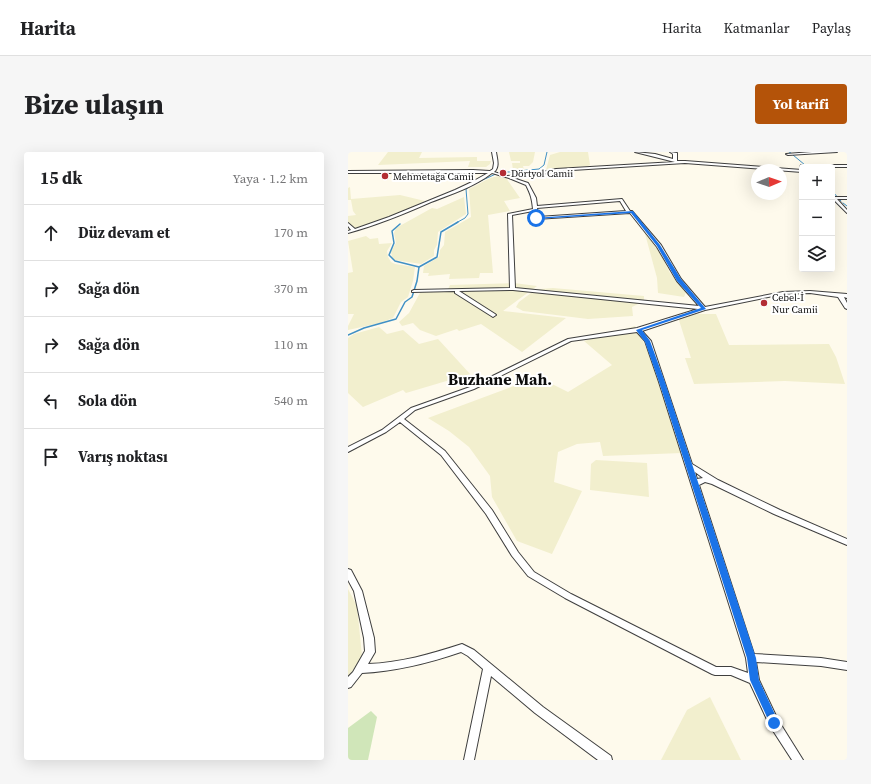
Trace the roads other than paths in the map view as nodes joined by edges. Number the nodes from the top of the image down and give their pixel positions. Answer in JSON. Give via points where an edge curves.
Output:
{"nodes":[{"id":1,"x":494,"y":152,"type":"edge"},
{"id":2,"x":637,"y":152,"type":"edge"},
{"id":3,"x":672,"y":152,"type":"edge"},
{"id":4,"x":835,"y":152,"type":"edge"},
{"id":5,"x":787,"y":153,"type":"edge"},
{"id":6,"x":812,"y":154,"type":"junction"},
{"id":7,"x":792,"y":158,"type":"dead end"},
{"id":8,"x":675,"y":160,"type":"junction"},
{"id":9,"x":685,"y":162,"type":"junction"},
{"id":10,"x":797,"y":162,"type":"dead end"},
{"id":11,"x":799,"y":164,"type":"edge"},
{"id":12,"x":824,"y":164,"type":"edge"},
{"id":13,"x":835,"y":166,"type":"edge"},
{"id":14,"x":846,"y":166,"type":"edge"},
{"id":15,"x":835,"y":168,"type":"edge"},
{"id":16,"x":847,"y":170,"type":"edge"},
{"id":17,"x":799,"y":171,"type":"edge"},
{"id":18,"x":348,"y":172,"type":"edge"},
{"id":19,"x":492,"y":173,"type":"junction"},
{"id":20,"x":507,"y":177,"type":"junction"},
{"id":21,"x":836,"y":198,"type":"edge"},
{"id":22,"x":847,"y":198,"type":"edge"},
{"id":23,"x":534,"y":208,"type":"junction"},
{"id":24,"x":628,"y":211,"type":"junction"},
{"id":25,"x":847,"y":212,"type":"edge"},
{"id":26,"x":348,"y":224,"type":"edge"},
{"id":27,"x":354,"y":230,"type":"junction"},
{"id":28,"x":348,"y":232,"type":"edge"},
{"id":29,"x":457,"y":290,"type":"junction"},
{"id":30,"x":513,"y":290,"type":"junction"},
{"id":31,"x":414,"y":291,"type":"dead end"},
{"id":32,"x":840,"y":295,"type":"junction"},
{"id":33,"x":847,"y":296,"type":"edge"},
{"id":34,"x":847,"y":307,"type":"edge"},
{"id":35,"x":704,"y":309,"type":"junction"},
{"id":36,"x":493,"y":316,"type":"dead end"},
{"id":37,"x":638,"y":330,"type":"junction"},
{"id":38,"x":400,"y":419,"type":"junction"},
{"id":39,"x":348,"y":450,"type":"edge"},
{"id":40,"x":689,"y":465,"type":"junction"},
{"id":41,"x":715,"y":482,"type":"junction"},
{"id":42,"x":695,"y":484,"type":"junction"},
{"id":43,"x":847,"y":542,"type":"edge"},
{"id":44,"x":348,"y":572,"type":"edge"},
{"id":45,"x":751,"y":658,"type":"junction"},
{"id":46,"x":847,"y":666,"type":"edge"},
{"id":47,"x":488,"y":667,"type":"junction"},
{"id":48,"x":360,"y":669,"type":"junction"},
{"id":49,"x":754,"y":680,"type":"junction"},
{"id":50,"x":348,"y":684,"type":"edge"},
{"id":51,"x":470,"y":760,"type":"edge"},
{"id":52,"x":607,"y":760,"type":"edge"},
{"id":53,"x":798,"y":760,"type":"edge"}],
"edges":[{"from":1,"to":19,"type":"street","via":[[496,163]]},
{"from":2,"to":8,"type":"street"},
{"from":3,"to":8,"type":"street","via":[[675,153]]},
{"from":4,"to":6,"type":"street"},
{"from":5,"to":6,"type":"street"},
{"from":5,"to":7,"type":"street"},
{"from":6,"to":12,"type":"street"},
{"from":8,"to":9,"type":"street"},
{"from":9,"to":17,"type":"street"},
{"from":9,"to":20,"type":"street","via":[[556,170]]},
{"from":10,"to":11,"type":"street"},
{"from":13,"to":14,"type":"street"},
{"from":15,"to":16,"type":"street"},
{"from":18,"to":19,"type":"street"},
{"from":19,"to":20,"type":"street"},
{"from":19,"to":27,"type":"street","via":[[376,224]]},
{"from":20,"to":23,"type":"street","via":[[527,184],[534,198]]},
{"from":21,"to":22,"type":"street"},
{"from":21,"to":25,"type":"street"},
{"from":23,"to":24,"type":"street","via":[[621,200]]},
{"from":23,"to":24,"type":"street","via":[[536,218]]},
{"from":23,"to":30,"type":"street","via":[[510,214]]},
{"from":24,"to":35,"type":"street","via":[[632,212],[659,246],[679,280]]},
{"from":26,"to":27,"type":"street"},
{"from":27,"to":28,"type":"street"},
{"from":29,"to":30,"type":"street"},
{"from":29,"to":31,"type":"street"},
{"from":29,"to":36,"type":"street"},
{"from":30,"to":35,"type":"street"},
{"from":32,"to":33,"type":"street"},
{"from":32,"to":34,"type":"street"},
{"from":32,"to":35,"type":"street","via":[[783,292]]},
{"from":35,"to":37,"type":"street"},
{"from":37,"to":38,"type":"street","via":[[570,340],[472,388],[413,409]]},
{"from":37,"to":40,"type":"street","via":[[648,341]]},
{"from":38,"to":39,"type":"street","via":[[384,431]]},
{"from":38,"to":49,"type":"street","via":[[443,453],[531,574],[568,596],[715,671],[731,671]]},
{"from":40,"to":41,"type":"street"},
{"from":40,"to":42,"type":"street"},
{"from":41,"to":42,"type":"street","via":[[704,480]]},
{"from":41,"to":43,"type":"street"},
{"from":42,"to":45,"type":"street"},
{"from":44,"to":48,"type":"street","via":[[358,591],[369,638],[370,652]]},
{"from":45,"to":46,"type":"street"},
{"from":45,"to":49,"type":"street"},
{"from":47,"to":48,"type":"street","via":[[462,648],[386,668]]},
{"from":47,"to":51,"type":"street"},
{"from":47,"to":52,"type":"street","via":[[539,710]]},
{"from":48,"to":50,"type":"street"},
{"from":49,"to":53,"type":"street","via":[[774,723]]}]}
